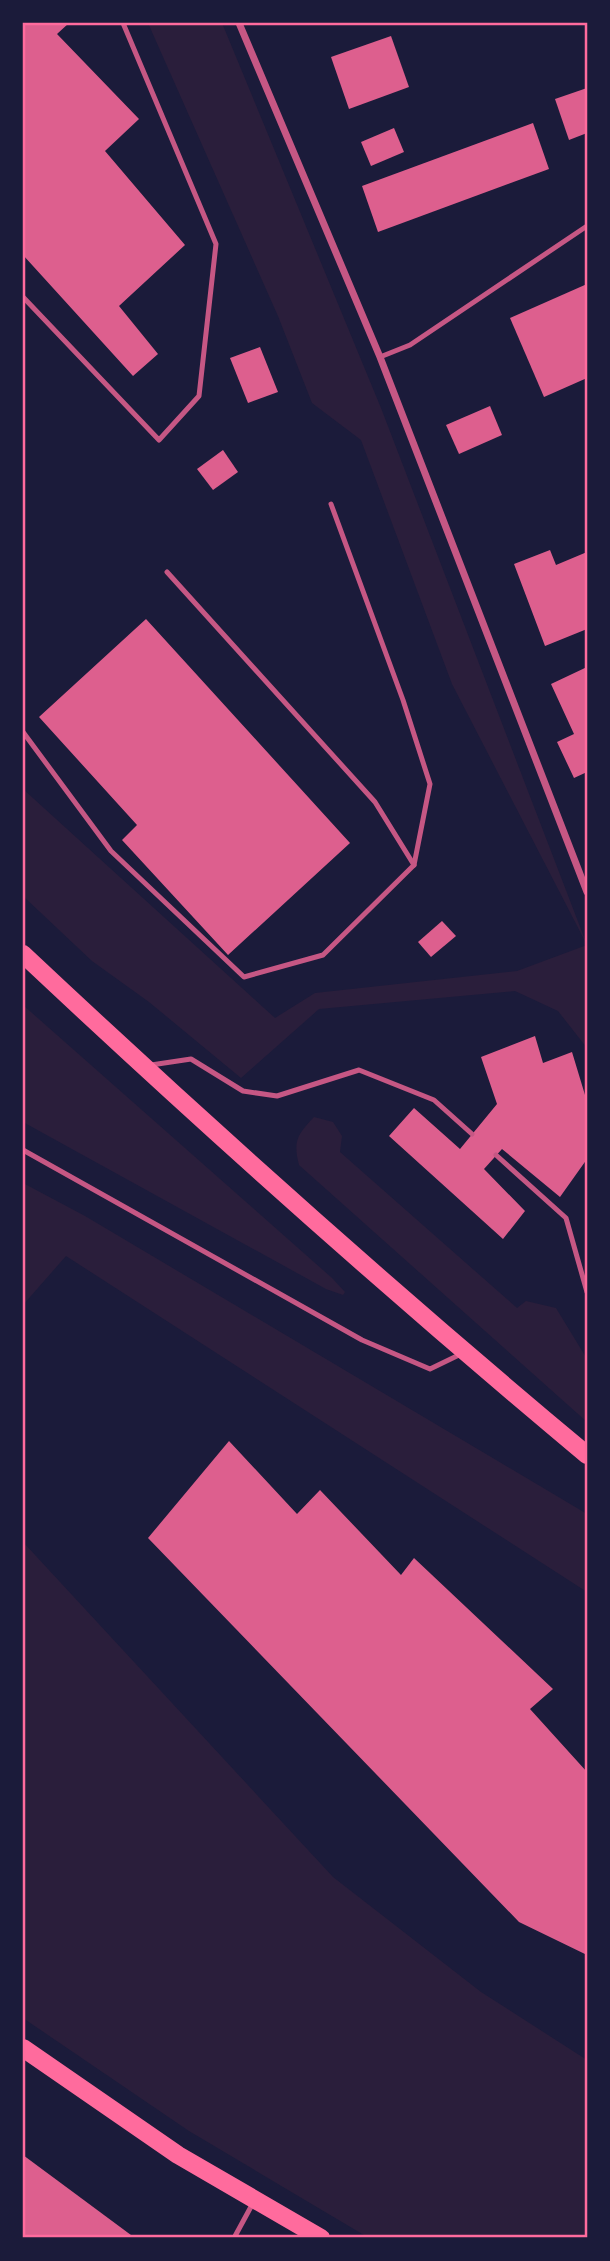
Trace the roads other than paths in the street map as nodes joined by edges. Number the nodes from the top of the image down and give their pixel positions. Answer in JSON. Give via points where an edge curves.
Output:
{"nodes":[{"id":1,"x":123,"y":23,"type":"edge"},
{"id":2,"x":239,"y":23,"type":"edge"},
{"id":3,"x":587,"y":226,"type":"edge"},
{"id":4,"x":23,"y":297,"type":"edge"},
{"id":5,"x":380,"y":357,"type":"junction"},
{"id":6,"x":331,"y":504,"type":"dead end"},
{"id":7,"x":167,"y":572,"type":"dead end"},
{"id":8,"x":23,"y":732,"type":"edge"},
{"id":9,"x":414,"y":865,"type":"junction"},
{"id":10,"x":587,"y":892,"type":"edge"},
{"id":11,"x":23,"y":954,"type":"edge"},
{"id":12,"x":143,"y":1066,"type":"junction"},
{"id":13,"x":472,"y":1134,"type":"dead end"},
{"id":14,"x":23,"y":1150,"type":"edge"},
{"id":15,"x":496,"y":1155,"type":"dead end"},
{"id":16,"x":587,"y":1292,"type":"edge"},
{"id":17,"x":465,"y":1353,"type":"junction"},
{"id":18,"x":587,"y":1455,"type":"edge"},
{"id":19,"x":23,"y":2048,"type":"edge"},
{"id":20,"x":255,"y":2200,"type":"junction"},
{"id":21,"x":234,"y":2238,"type":"edge"},
{"id":22,"x":321,"y":2238,"type":"edge"}],
"edges":[{"from":1,"to":4,"type":"lane","via":[[216,244],[199,396],[159,440]]},
{"from":2,"to":5,"type":"street"},
{"from":3,"to":5,"type":"lane","via":[[410,345]]},
{"from":5,"to":10,"type":"street"},
{"from":6,"to":9,"type":"lane","via":[[430,784]]},
{"from":7,"to":9,"type":"lane","via":[[375,802]]},
{"from":8,"to":9,"type":"lane","via":[[111,851],[244,977],[323,955]]},
{"from":11,"to":12,"type":"main road"},
{"from":12,"to":13,"type":"lane","via":[[191,1059],[243,1091],[277,1096],[359,1070],[434,1100]]},
{"from":12,"to":17,"type":"main road"},
{"from":14,"to":17,"type":"lane","via":[[362,1340],[430,1368]]},
{"from":15,"to":16,"type":"lane","via":[[566,1218]]},
{"from":17,"to":18,"type":"main road"},
{"from":19,"to":20,"type":"main road","via":[[178,2155]]},
{"from":20,"to":21,"type":"lane"},
{"from":20,"to":22,"type":"main road"}]}
